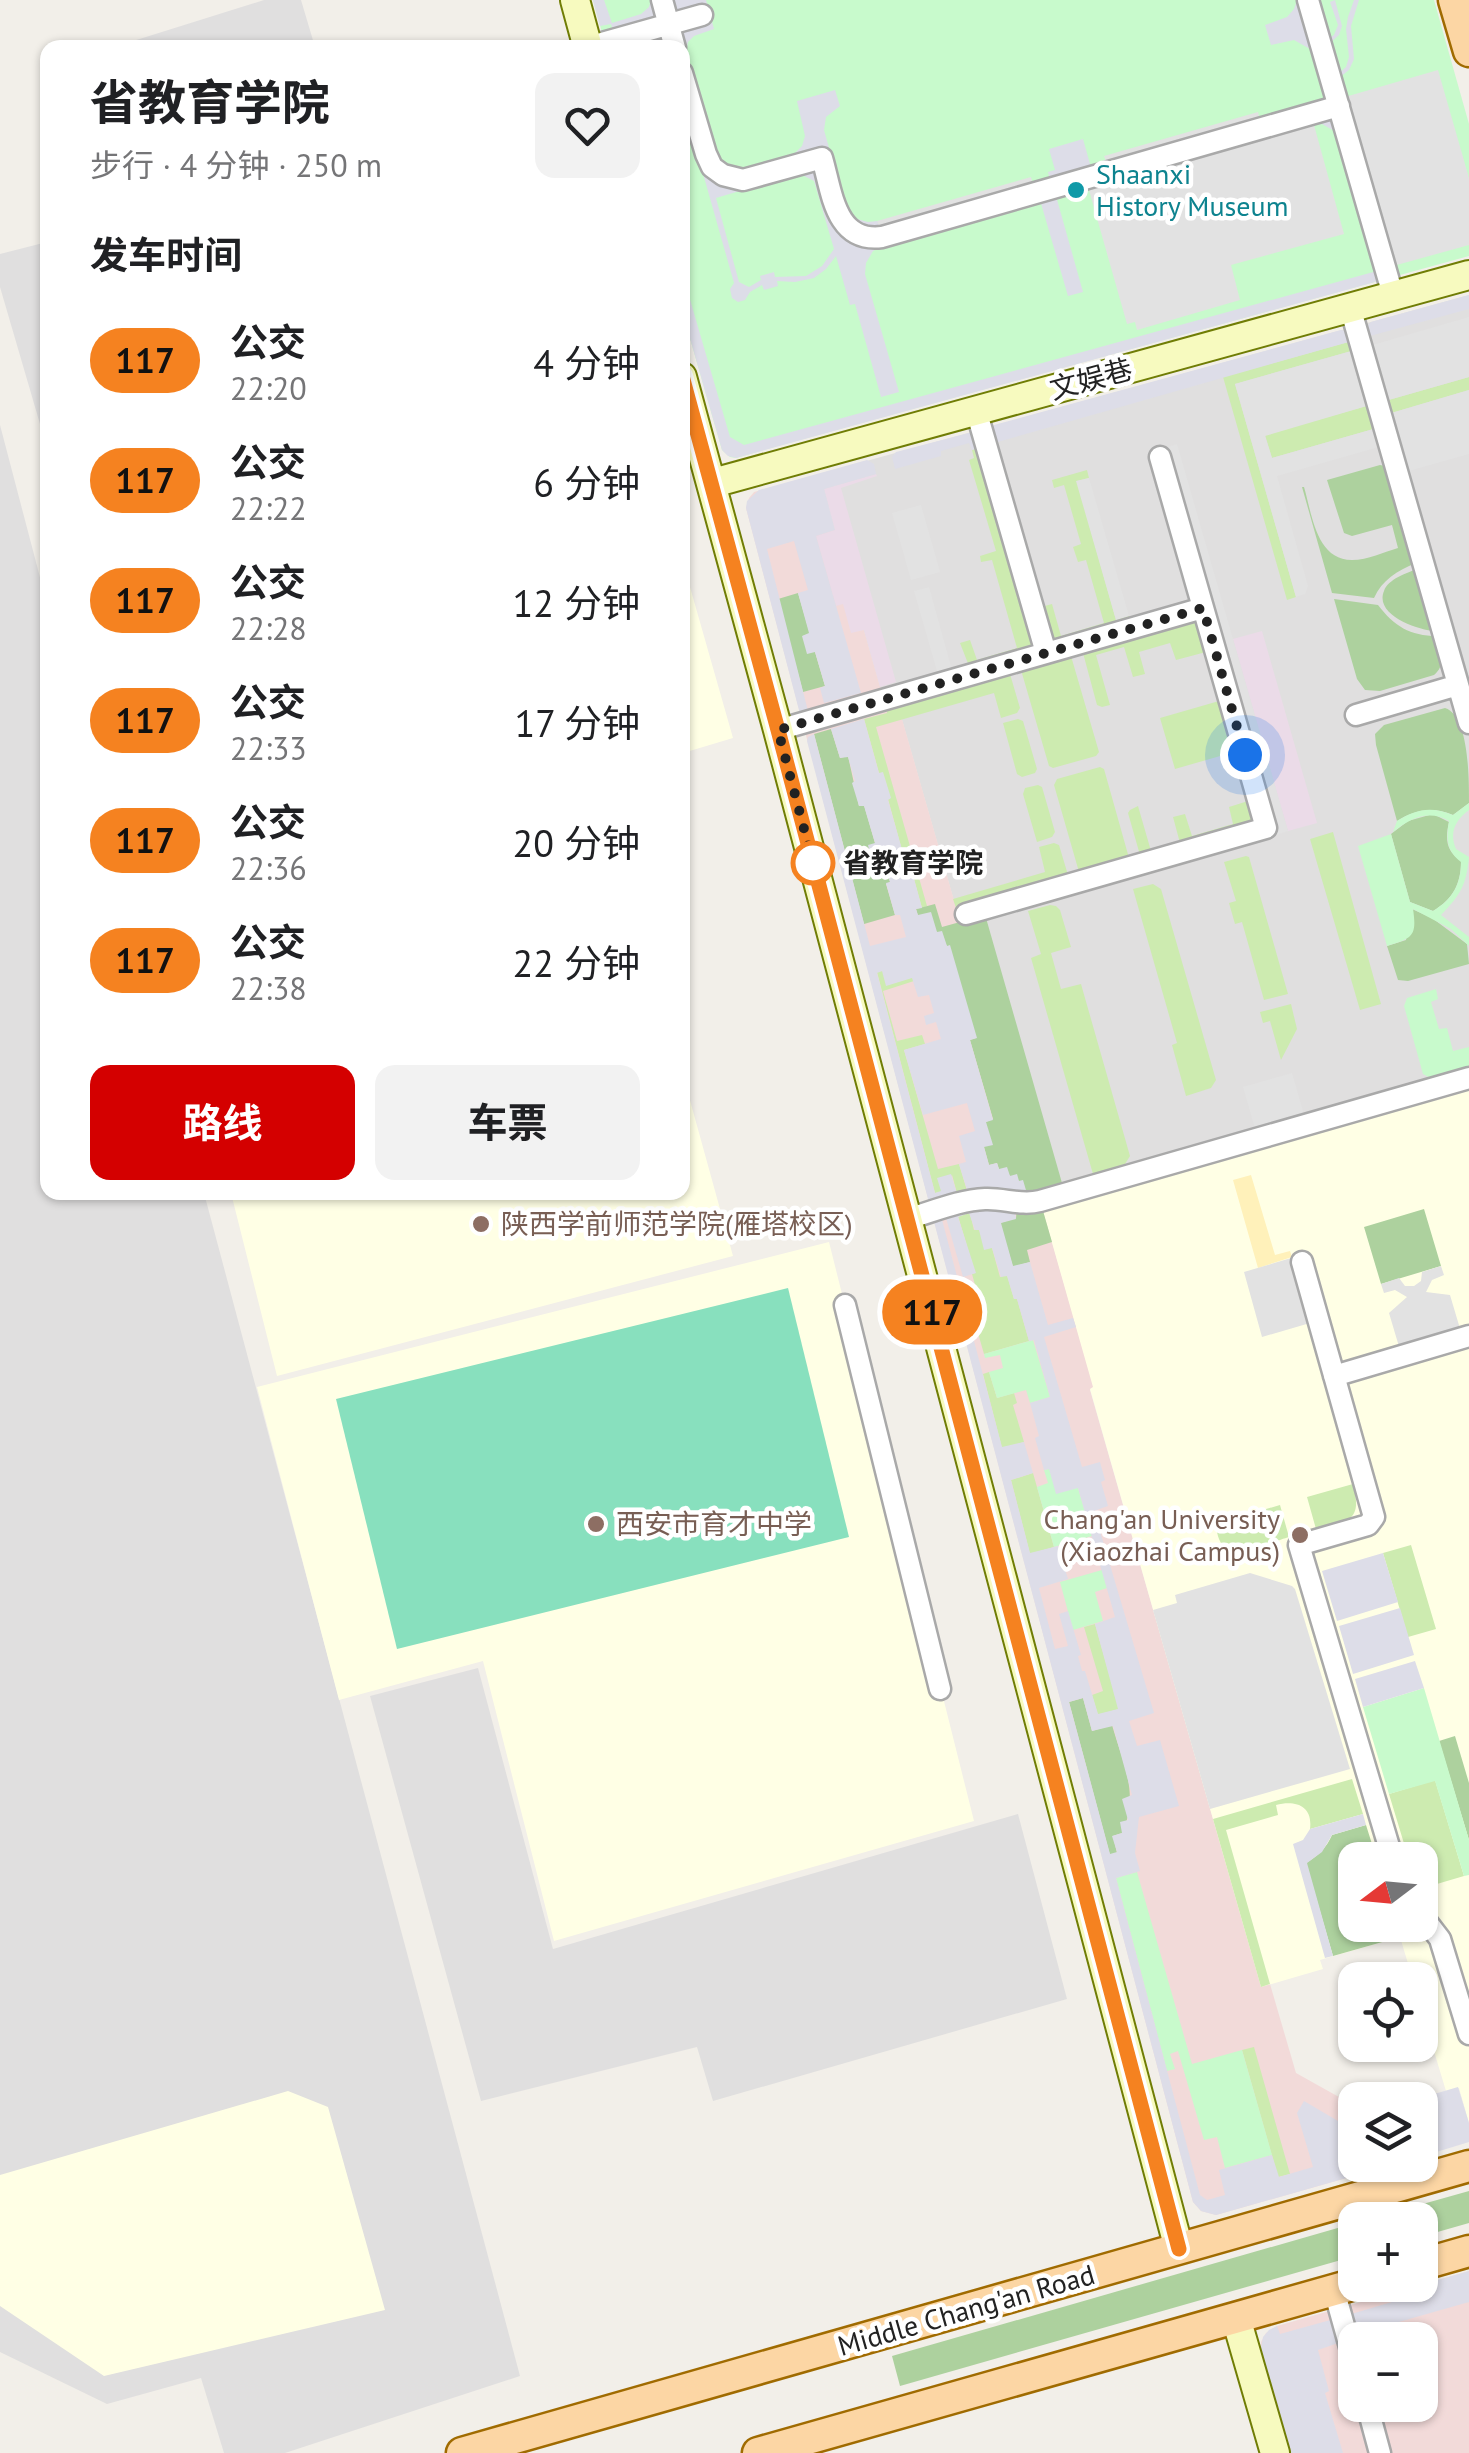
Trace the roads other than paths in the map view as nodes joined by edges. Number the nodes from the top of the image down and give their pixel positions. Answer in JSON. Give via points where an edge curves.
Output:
{"nodes":[{"id":1,"x":574,"y":0,"type":"edge"},
{"id":2,"x":662,"y":0,"type":"edge"},
{"id":3,"x":1308,"y":0,"type":"edge"},
{"id":4,"x":1454,"y":0,"type":"edge"},
{"id":5,"x":702,"y":15,"type":"dead end"},
{"id":6,"x":668,"y":24,"type":"junction"},
{"id":7,"x":586,"y":40,"type":"edge"},
{"id":8,"x":612,"y":40,"type":"edge"},
{"id":9,"x":673,"y":40,"type":"edge"},
{"id":10,"x":1469,"y":51,"type":"edge"},
{"id":11,"x":690,"y":100,"type":"edge"},
{"id":12,"x":1339,"y":106,"type":"junction"},
{"id":13,"x":1469,"y":274,"type":"edge"},
{"id":14,"x":1393,"y":296,"type":"junction"},
{"id":15,"x":1350,"y":307,"type":"junction"},
{"id":16,"x":690,"y":404,"type":"edge"},
{"id":17,"x":976,"y":410,"type":"junction"},
{"id":18,"x":1160,"y":457,"type":"dead end"},
{"id":19,"x":713,"y":483,"type":"junction"},
{"id":20,"x":1203,"y":608,"type":"junction"},
{"id":21,"x":1046,"y":654,"type":"junction"},
{"id":22,"x":1458,"y":686,"type":"junction"},
{"id":23,"x":1356,"y":714,"type":"dead end"},
{"id":24,"x":1468,"y":717,"type":"edge"},
{"id":25,"x":778,"y":730,"type":"junction"},
{"id":26,"x":966,"y":914,"type":"dead end"},
{"id":27,"x":1469,"y":1078,"type":"edge"},
{"id":28,"x":907,"y":1219,"type":"junction"},
{"id":29,"x":1302,"y":1262,"type":"dead end"},
{"id":30,"x":845,"y":1305,"type":"dead end"},
{"id":31,"x":1469,"y":1336,"type":"edge"},
{"id":32,"x":1334,"y":1376,"type":"junction"},
{"id":33,"x":940,"y":1689,"type":"dead end"},
{"id":34,"x":1388,"y":1842,"type":"edge"},
{"id":35,"x":1438,"y":1936,"type":"edge"},
{"id":36,"x":1469,"y":2034,"type":"edge"},
{"id":37,"x":1469,"y":2166,"type":"edge"},
{"id":38,"x":1179,"y":2249,"type":"junction"},
{"id":39,"x":1469,"y":2251,"type":"edge"},
{"id":40,"x":1438,"y":2260,"type":"edge"},
{"id":41,"x":1338,"y":2289,"type":"edge"},
{"id":42,"x":1236,"y":2318,"type":"junction"},
{"id":43,"x":1371,"y":2422,"type":"edge"},
{"id":44,"x":462,"y":2453,"type":"edge"},
{"id":45,"x":758,"y":2453,"type":"edge"},
{"id":46,"x":1275,"y":2453,"type":"edge"},
{"id":47,"x":1380,"y":2453,"type":"edge"}],
"edges":[{"from":1,"to":7,"type":"street"},
{"from":2,"to":6,"type":"street"},
{"from":3,"to":12,"type":"street"},
{"from":4,"to":10,"type":"main road"},
{"from":5,"to":6,"type":"street"},
{"from":6,"to":8,"type":"street"},
{"from":6,"to":9,"type":"street"},
{"from":11,"to":12,"type":"street","via":[[717,172],[743,180],[822,158],[841,219],[868,238]]},
{"from":12,"to":14,"type":"street"},
{"from":13,"to":14,"type":"street","name":"文娱巷"},
{"from":14,"to":15,"type":"street","name":"文娱巷"},
{"from":15,"to":17,"type":"street","name":"文娱巷"},
{"from":15,"to":22,"type":"street"},
{"from":16,"to":19,"type":"street"},
{"from":17,"to":19,"type":"street","name":"文娱巷"},
{"from":17,"to":21,"type":"street"},
{"from":18,"to":20,"type":"street"},
{"from":19,"to":25,"type":"street"},
{"from":20,"to":21,"type":"street"},
{"from":20,"to":26,"type":"street","via":[[1266,828]]},
{"from":21,"to":25,"type":"street"},
{"from":22,"to":23,"type":"street"},
{"from":22,"to":24,"type":"street"},
{"from":25,"to":28,"type":"street"},
{"from":27,"to":28,"type":"street","via":[[1032,1203],[974,1200]]},
{"from":28,"to":38,"type":"street"},
{"from":29,"to":32,"type":"street"},
{"from":30,"to":33,"type":"street"},
{"from":31,"to":32,"type":"street"},
{"from":32,"to":34,"type":"street","via":[[1374,1518],[1299,1545]]},
{"from":35,"to":36,"type":"street"},
{"from":37,"to":38,"type":"main road","name":"Middle Chang'an Road"},
{"from":38,"to":44,"type":"main road","name":"Middle Chang'an Road"},
{"from":39,"to":40,"type":"main road"},
{"from":41,"to":42,"type":"main road"},
{"from":42,"to":45,"type":"main road"},
{"from":42,"to":46,"type":"street"},
{"from":43,"to":47,"type":"street"}]}
